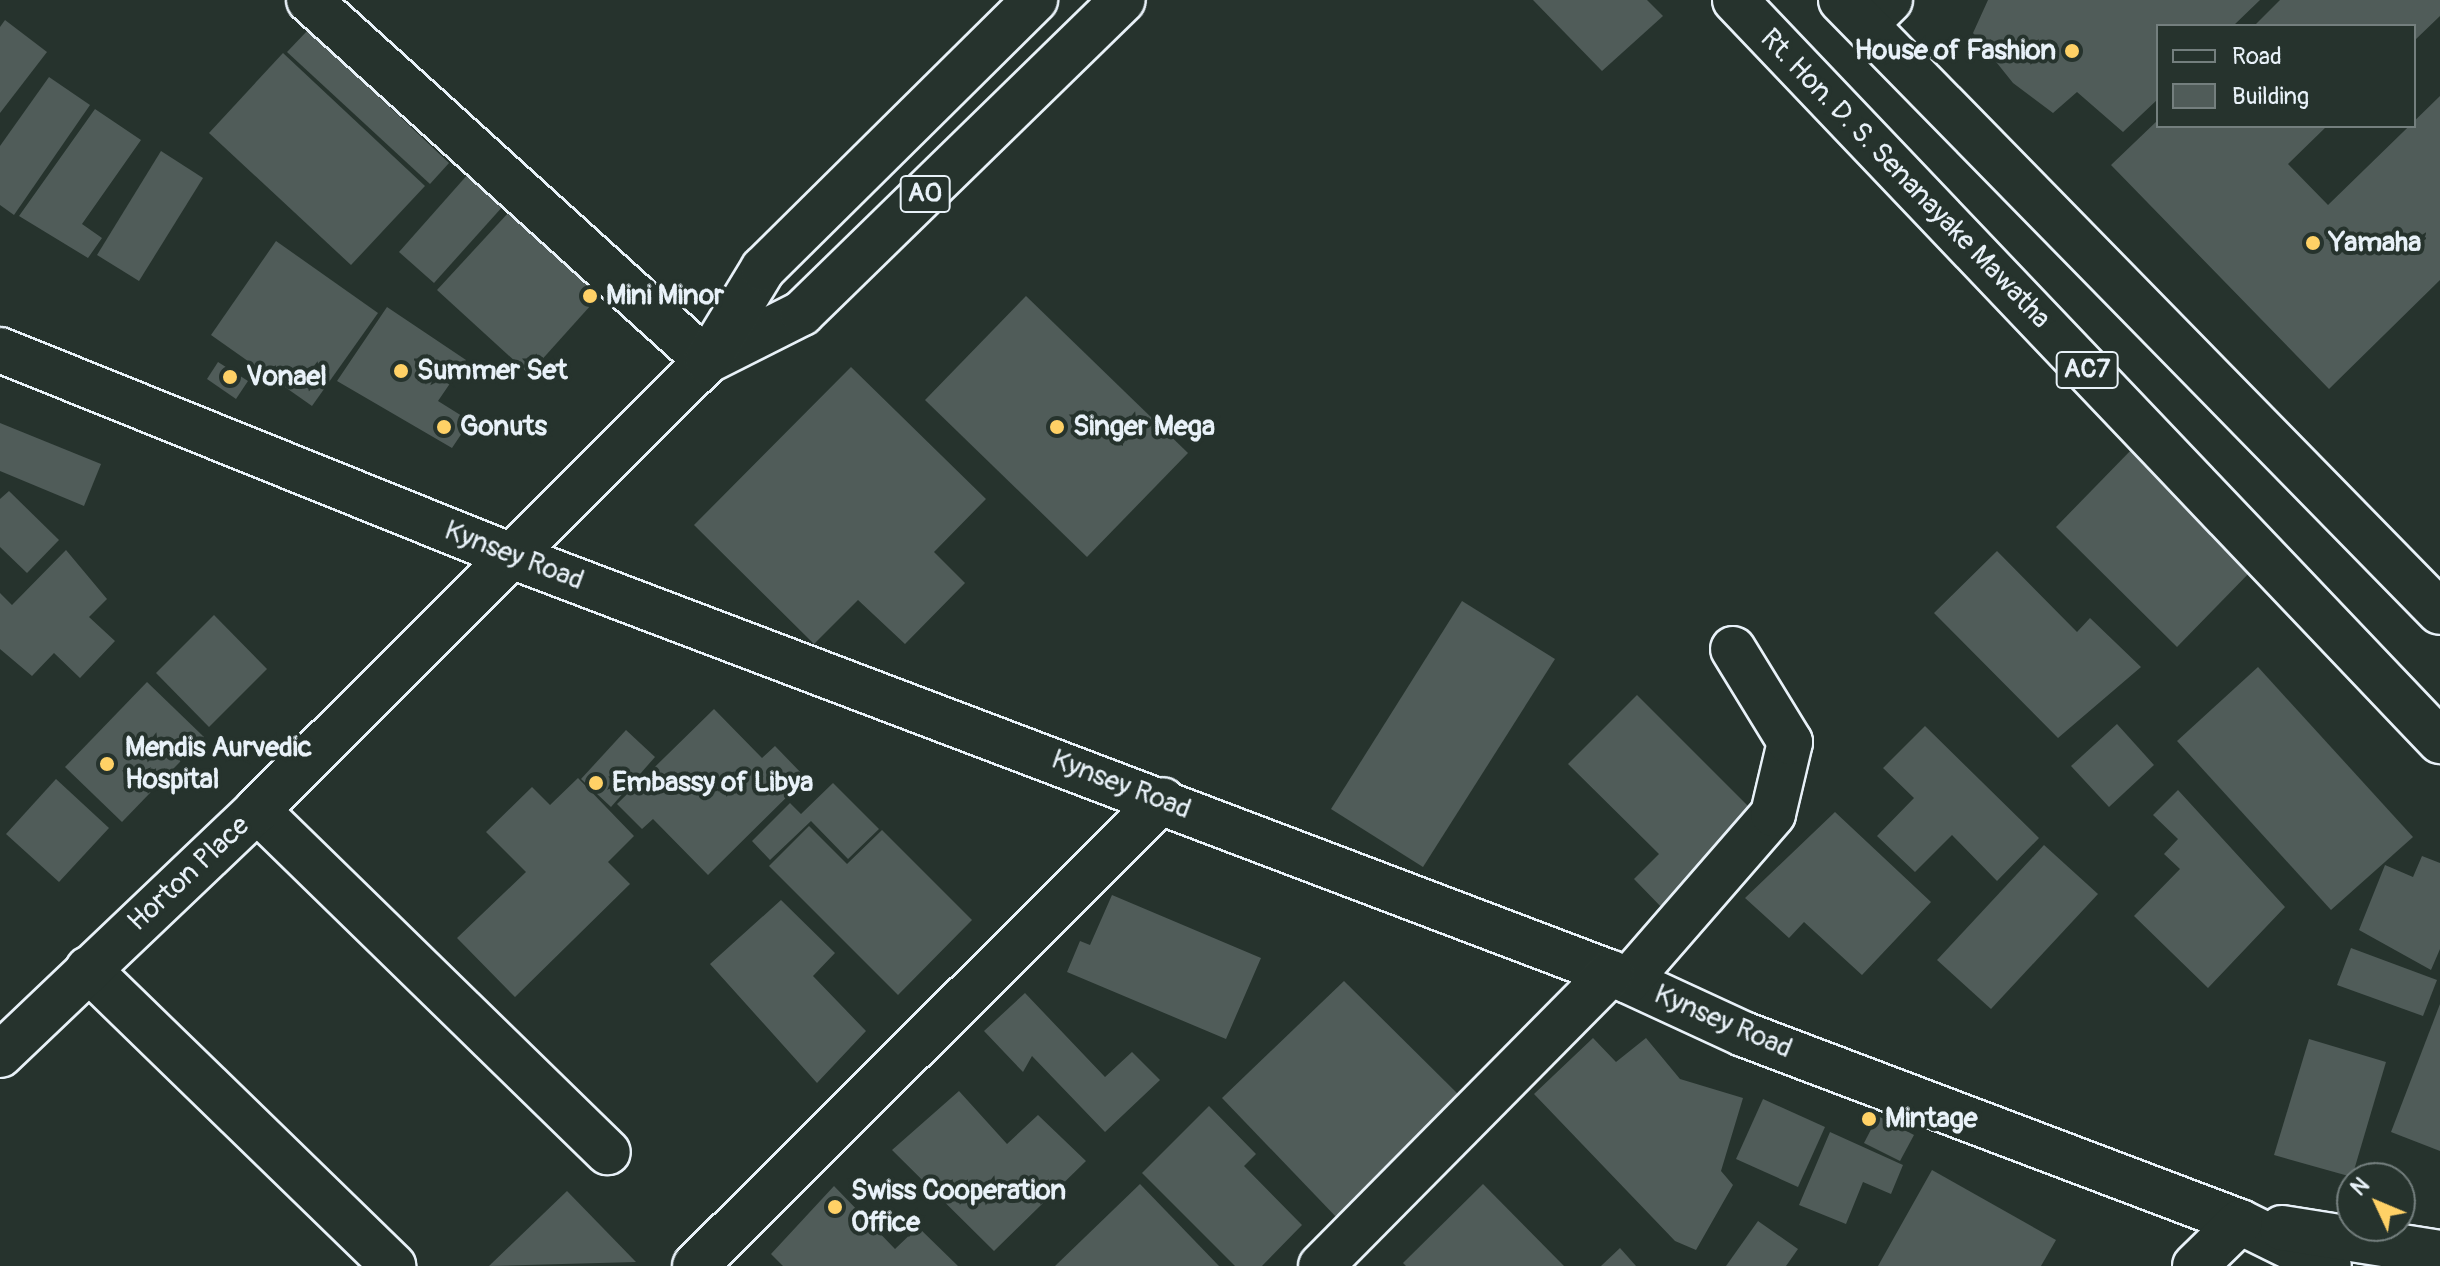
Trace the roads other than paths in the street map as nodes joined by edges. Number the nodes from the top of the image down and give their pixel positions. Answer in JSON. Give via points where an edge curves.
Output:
{"nodes":[{"id":1,"x":309,"y":0,"type":"edge"},
{"id":2,"x":1035,"y":0,"type":"edge"},
{"id":3,"x":1123,"y":0,"type":"edge"},
{"id":4,"x":1735,"y":0,"type":"edge"},
{"id":5,"x":1865,"y":8,"type":"edge"},
{"id":6,"x":0,"y":350,"type":"edge"},
{"id":7,"x":707,"y":361,"type":"junction"},
{"id":8,"x":514,"y":557,"type":"junction"},
{"id":9,"x":2440,"y":612,"type":"edge"},
{"id":10,"x":1733,"y":649,"type":"dead end"},
{"id":11,"x":2440,"y":741,"type":"edge"},
{"id":12,"x":1163,"y":800,"type":"junction"},
{"id":13,"x":257,"y":810,"type":"junction"},
{"id":14,"x":88,"y":969,"type":"junction"},
{"id":15,"x":1619,"y":977,"type":"junction"},
{"id":16,"x":0,"y":1055,"type":"edge"},
{"id":17,"x":608,"y":1152,"type":"dead end"},
{"id":18,"x":2240,"y":1222,"type":"junction"},
{"id":19,"x":2440,"y":1253,"type":"edge"},
{"id":20,"x":393,"y":1266,"type":"edge"},
{"id":21,"x":695,"y":1266,"type":"edge"},
{"id":22,"x":1321,"y":1266,"type":"edge"},
{"id":23,"x":2195,"y":1266,"type":"edge"},
{"id":24,"x":2314,"y":1266,"type":"edge"},
{"id":25,"x":2329,"y":1266,"type":"edge"}],
"edges":[{"from":1,"to":7,"type":"main road"},
{"from":2,"to":7,"type":"main road","number":"A0","via":[[763,269]]},
{"from":3,"to":7,"type":"main road","number":"A0","via":[[802,313]]},
{"from":4,"to":11,"type":"main road","name":"Rt. Hon. D. S. Senanayake Mawatha","number":"AC7"},
{"from":5,"to":9,"type":"main road"},
{"from":6,"to":8,"type":"main road","name":"Kynsey Road"},
{"from":7,"to":8,"type":"main road","number":"A0"},
{"from":8,"to":12,"type":"main road","name":"Kynsey Road"},
{"from":8,"to":13,"type":"main road","name":"Horton Place","number":"A0"},
{"from":10,"to":15,"type":"main road","via":[[1790,742],[1773,814]]},
{"from":12,"to":15,"type":"main road","name":"Kynsey Road"},
{"from":12,"to":21,"type":"main road"},
{"from":13,"to":14,"type":"main road","name":"Horton Place","number":"A0"},
{"from":13,"to":17,"type":"main road"},
{"from":14,"to":16,"type":"main road","name":"Horton Place","number":"A0"},
{"from":14,"to":20,"type":"main road"},
{"from":15,"to":18,"type":"main road","name":"Kynsey Road","via":[[1743,1034]]},
{"from":15,"to":22,"type":"main road"},
{"from":18,"to":19,"type":"main road","name":"Kynsey Road"},
{"from":18,"to":23,"type":"main road"},
{"from":18,"to":24,"type":"main road"},
{"from":18,"to":25,"type":"main road","name":"Kynsey Road"}]}
